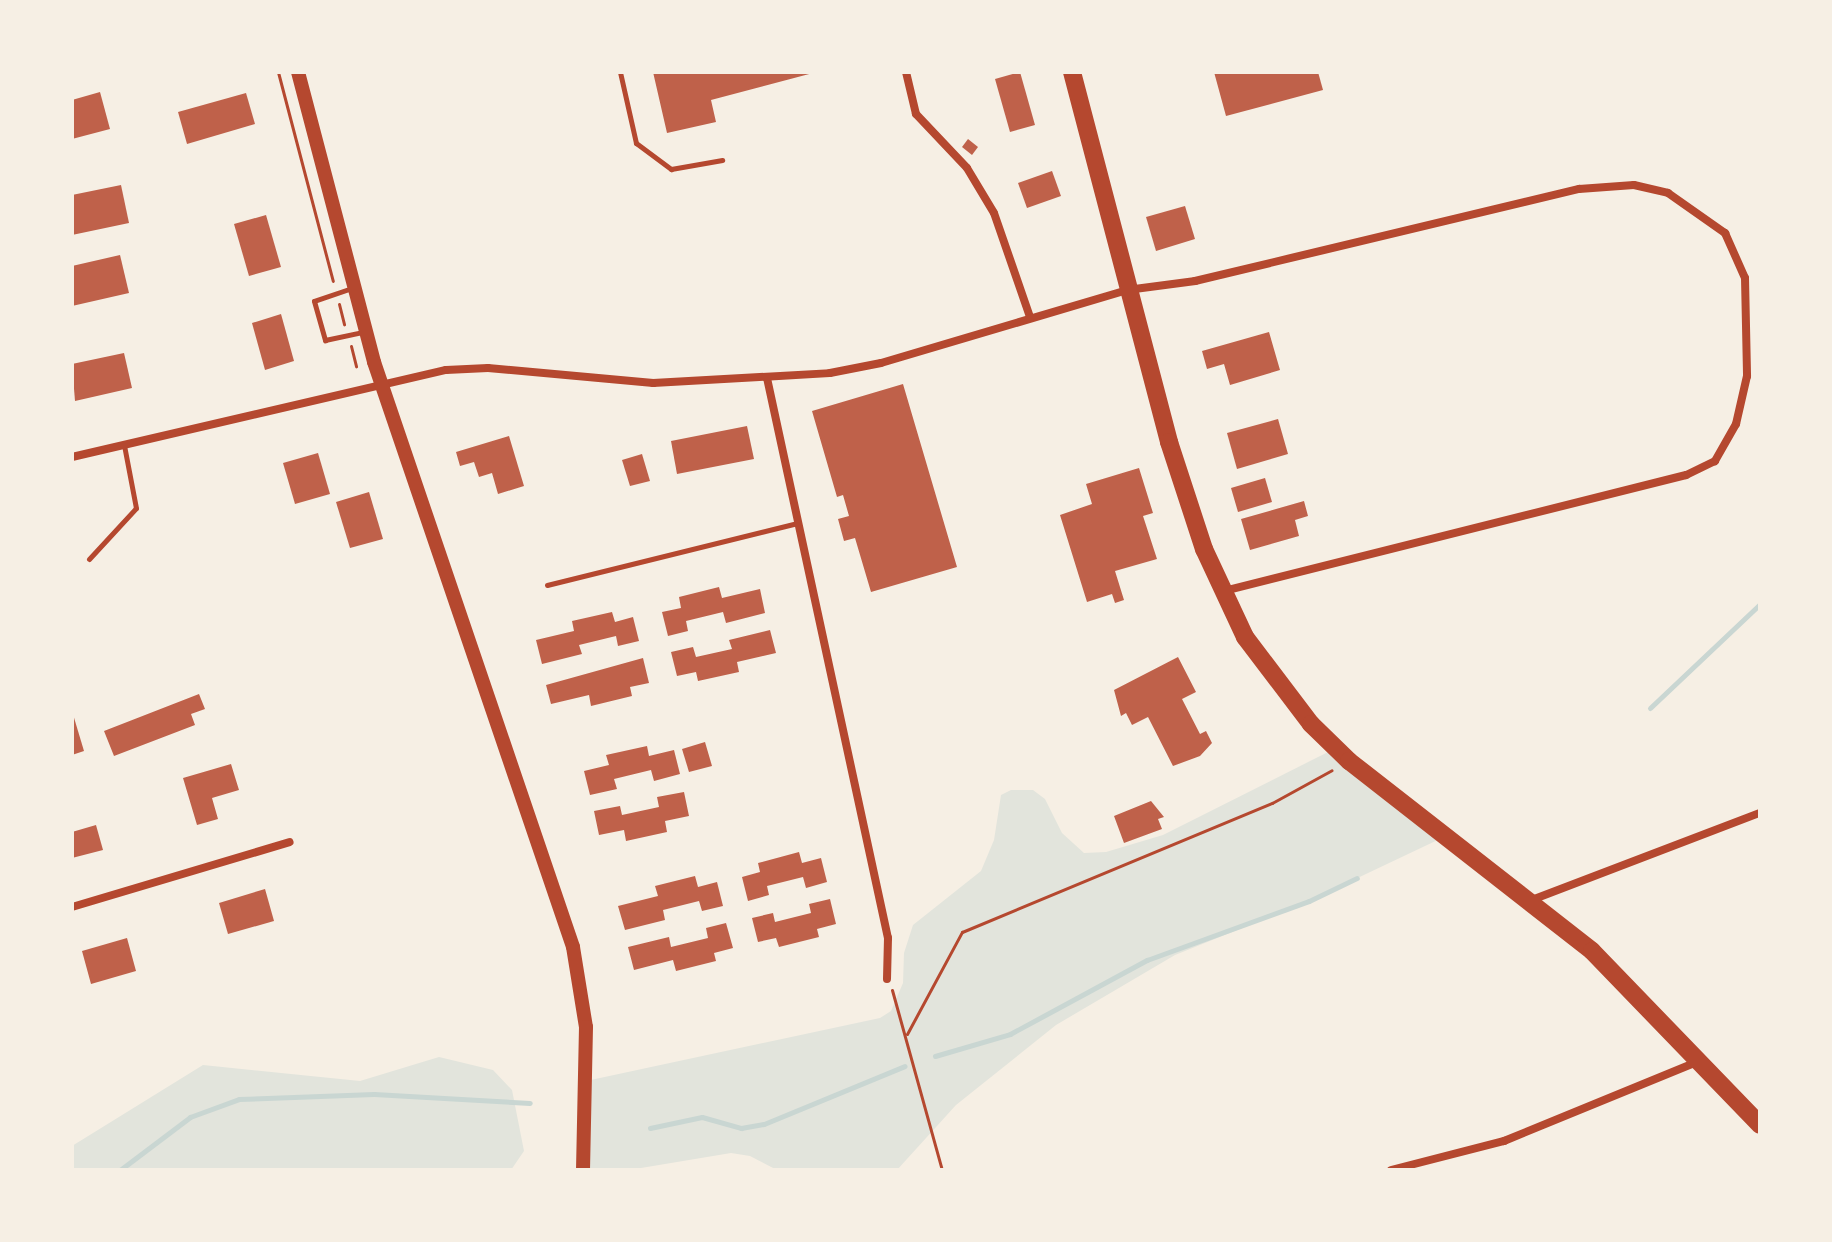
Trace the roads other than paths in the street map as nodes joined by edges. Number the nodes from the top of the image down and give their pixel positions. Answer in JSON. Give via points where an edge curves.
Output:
{"nodes":[{"id":1,"x":298,"y":72,"type":"edge"},
{"id":2,"x":620,"y":72,"type":"edge"},
{"id":3,"x":906,"y":72,"type":"edge"},
{"id":4,"x":1072,"y":72,"type":"edge"},
{"id":5,"x":722,"y":160,"type":"dead end"},
{"id":6,"x":352,"y":288,"type":"junction"},
{"id":7,"x":1127,"y":290,"type":"junction"},
{"id":8,"x":1030,"y":317,"type":"junction"},
{"id":9,"x":364,"y":331,"type":"junction"},
{"id":10,"x":767,"y":378,"type":"junction"},
{"id":11,"x":381,"y":383,"type":"junction"},
{"id":12,"x":124,"y":445,"type":"junction"},
{"id":13,"x":72,"y":457,"type":"edge"},
{"id":14,"x":797,"y":523,"type":"junction"},
{"id":15,"x":89,"y":559,"type":"dead end"},
{"id":16,"x":547,"y":585,"type":"dead end"},
{"id":17,"x":1223,"y":591,"type":"junction"},
{"id":18,"x":1760,"y":813,"type":"edge"},
{"id":19,"x":290,"y":842,"type":"dead end"},
{"id":20,"x":1528,"y":901,"type":"junction"},
{"id":21,"x":72,"y":907,"type":"edge"},
{"id":22,"x":887,"y":979,"type":"road end"},
{"id":23,"x":1701,"y":1060,"type":"junction"},
{"id":24,"x":1760,"y":1125,"type":"edge"},
{"id":25,"x":583,"y":1170,"type":"edge"},
{"id":26,"x":1391,"y":1170,"type":"edge"}],
"edges":[{"from":1,"to":6,"type":"street"},
{"from":2,"to":5,"type":"lane","via":[[636,143],[671,169]]},
{"from":3,"to":8,"type":"street","via":[[916,114],[967,168],[994,213]]},
{"from":4,"to":7,"type":"main road"},
{"from":6,"to":9,"type":"street"},
{"from":6,"to":9,"type":"lane","via":[[314,301],[325,340]]},
{"from":7,"to":8,"type":"street"},
{"from":7,"to":17,"type":"main road","via":[[1169,442]]},
{"from":7,"to":17,"type":"street","via":[[1195,281],[1613,184],[1668,193],[1705,216],[1725,233],[1741,267],[1749,306],[1744,398],[1724,450],[1704,469]]},
{"from":8,"to":10,"type":"street","via":[[881,363]]},
{"from":9,"to":11,"type":"street"},
{"from":10,"to":11,"type":"street","via":[[653,383],[488,368]]},
{"from":10,"to":14,"type":"street"},
{"from":11,"to":12,"type":"street"},
{"from":11,"to":25,"type":"street","via":[[556,889],[585,1004]]},
{"from":12,"to":13,"type":"street"},
{"from":12,"to":15,"type":"lane","via":[[136,508]]},
{"from":14,"to":16,"type":"lane"},
{"from":14,"to":22,"type":"street","via":[[888,938]]},
{"from":17,"to":20,"type":"main road","via":[[1272,677],[1349,761]]},
{"from":18,"to":20,"type":"street"},
{"from":19,"to":21,"type":"street"},
{"from":20,"to":23,"type":"main road","via":[[1592,951]]},
{"from":23,"to":24,"type":"main road"},
{"from":23,"to":26,"type":"street","via":[[1504,1141]]}]}
